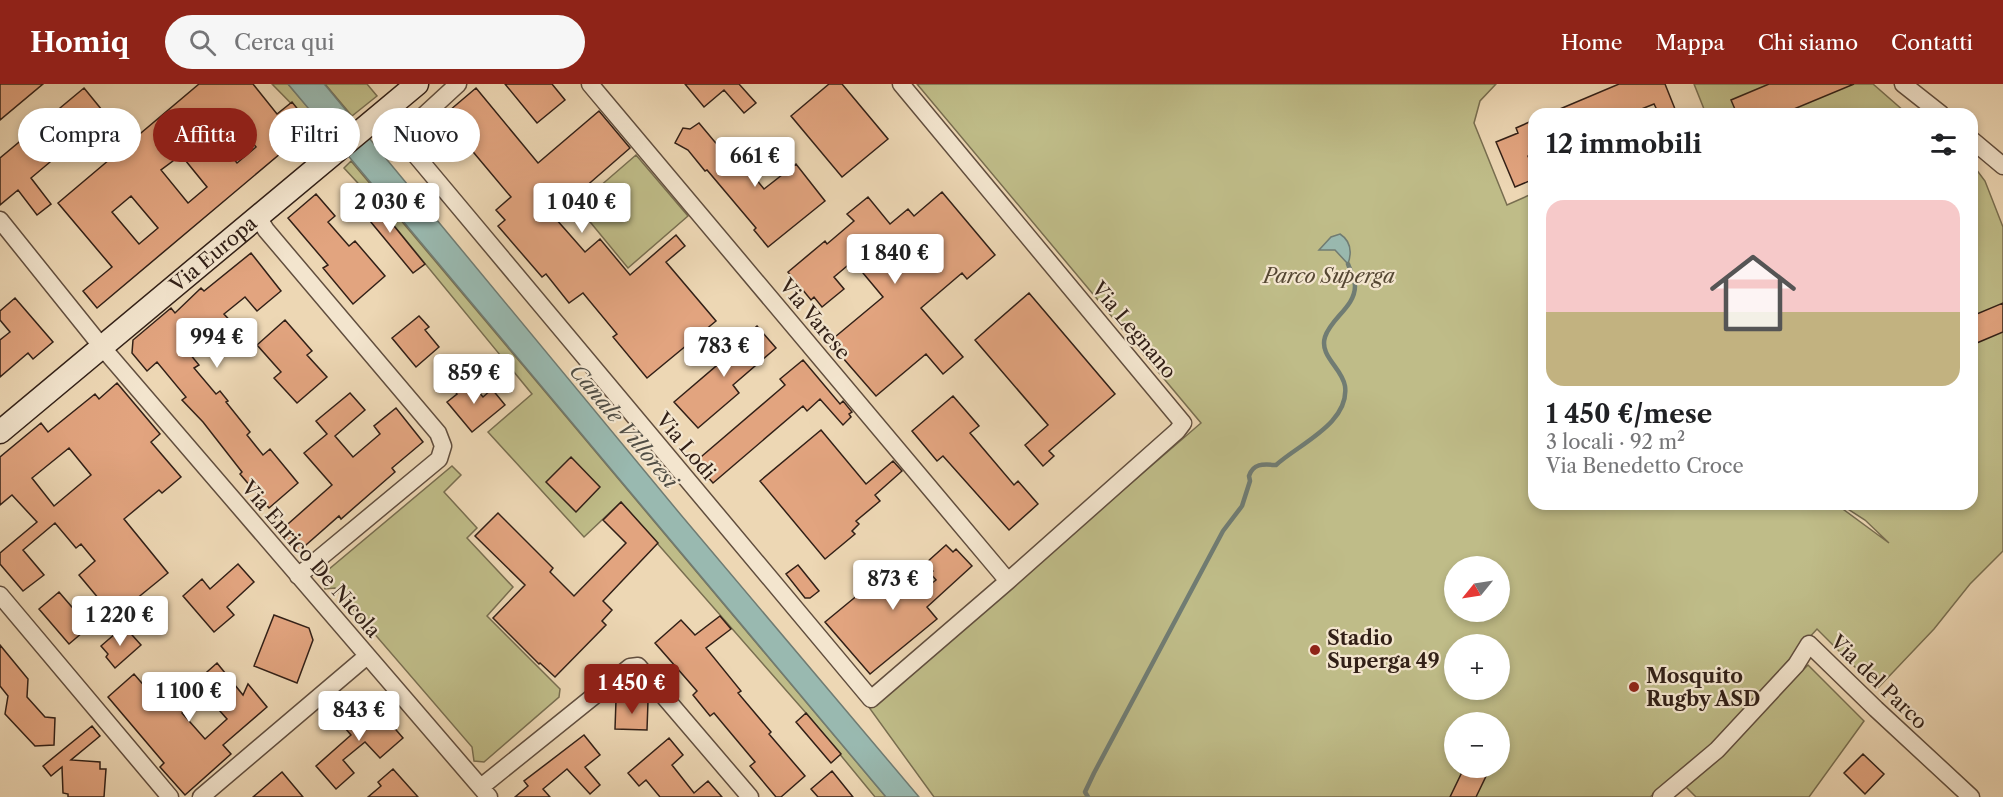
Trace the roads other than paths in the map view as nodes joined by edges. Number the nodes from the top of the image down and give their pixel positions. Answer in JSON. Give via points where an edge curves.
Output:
{"nodes":[{"id":1,"x":417,"y":84,"type":"edge"},
{"id":2,"x":458,"y":84,"type":"edge"},
{"id":3,"x":590,"y":84,"type":"edge"},
{"id":4,"x":901,"y":84,"type":"edge"},
{"id":5,"x":1903,"y":84,"type":"edge"},
{"id":6,"x":1922,"y":84,"type":"edge"},
{"id":7,"x":1933,"y":108,"type":"edge"},
{"id":8,"x":1978,"y":145,"type":"edge"},
{"id":9,"x":2003,"y":166,"type":"edge"},
{"id":10,"x":258,"y":217,"type":"junction"},
{"id":11,"x":0,"y":220,"type":"edge"},
{"id":12,"x":102,"y":347,"type":"junction"},
{"id":13,"x":0,"y":432,"type":"edge"},
{"id":14,"x":298,"y":576,"type":"junction"},
{"id":15,"x":1008,"y":581,"type":"junction"},
{"id":16,"x":0,"y":595,"type":"edge"},
{"id":17,"x":367,"y":656,"type":"junction"},
{"id":18,"x":485,"y":792,"type":"edge"},
{"id":19,"x":170,"y":797,"type":"edge"},
{"id":20,"x":201,"y":797,"type":"edge"},
{"id":21,"x":750,"y":797,"type":"edge"},
{"id":22,"x":1661,"y":797,"type":"edge"},
{"id":23,"x":1971,"y":797,"type":"edge"}],
"edges":[{"from":1,"to":10,"type":"street","name":"Via Europa"},
{"from":2,"to":15,"type":"street","name":"Via Lodi","via":[[407,131],[408,146],[871,699]]},
{"from":3,"to":15,"type":"street","name":"Via Varese"},
{"from":4,"to":15,"type":"street","name":"Via Legnano","via":[[1183,423]]},
{"from":5,"to":6,"type":"street"},
{"from":5,"to":7,"type":"street"},
{"from":8,"to":9,"type":"street"},
{"from":10,"to":12,"type":"street","name":"Via Europa"},
{"from":10,"to":14,"type":"street","via":[[438,433],[443,446],[439,459]]},
{"from":11,"to":12,"type":"street","name":"Via Enrico De Nicola"},
{"from":12,"to":13,"type":"street","name":"Via Europa"},
{"from":12,"to":14,"type":"street","name":"Via Enrico De Nicola"},
{"from":14,"to":17,"type":"street","name":"Via Enrico De Nicola"},
{"from":16,"to":19,"type":"street"},
{"from":17,"to":18,"type":"street","name":"Via Enrico De Nicola"},
{"from":17,"to":20,"type":"street"},
{"from":18,"to":21,"type":"street","via":[[630,667],[638,666]]},
{"from":22,"to":23,"type":"street","name":"Via del Parco","via":[[1717,750],[1796,665],[1809,644]]}]}
